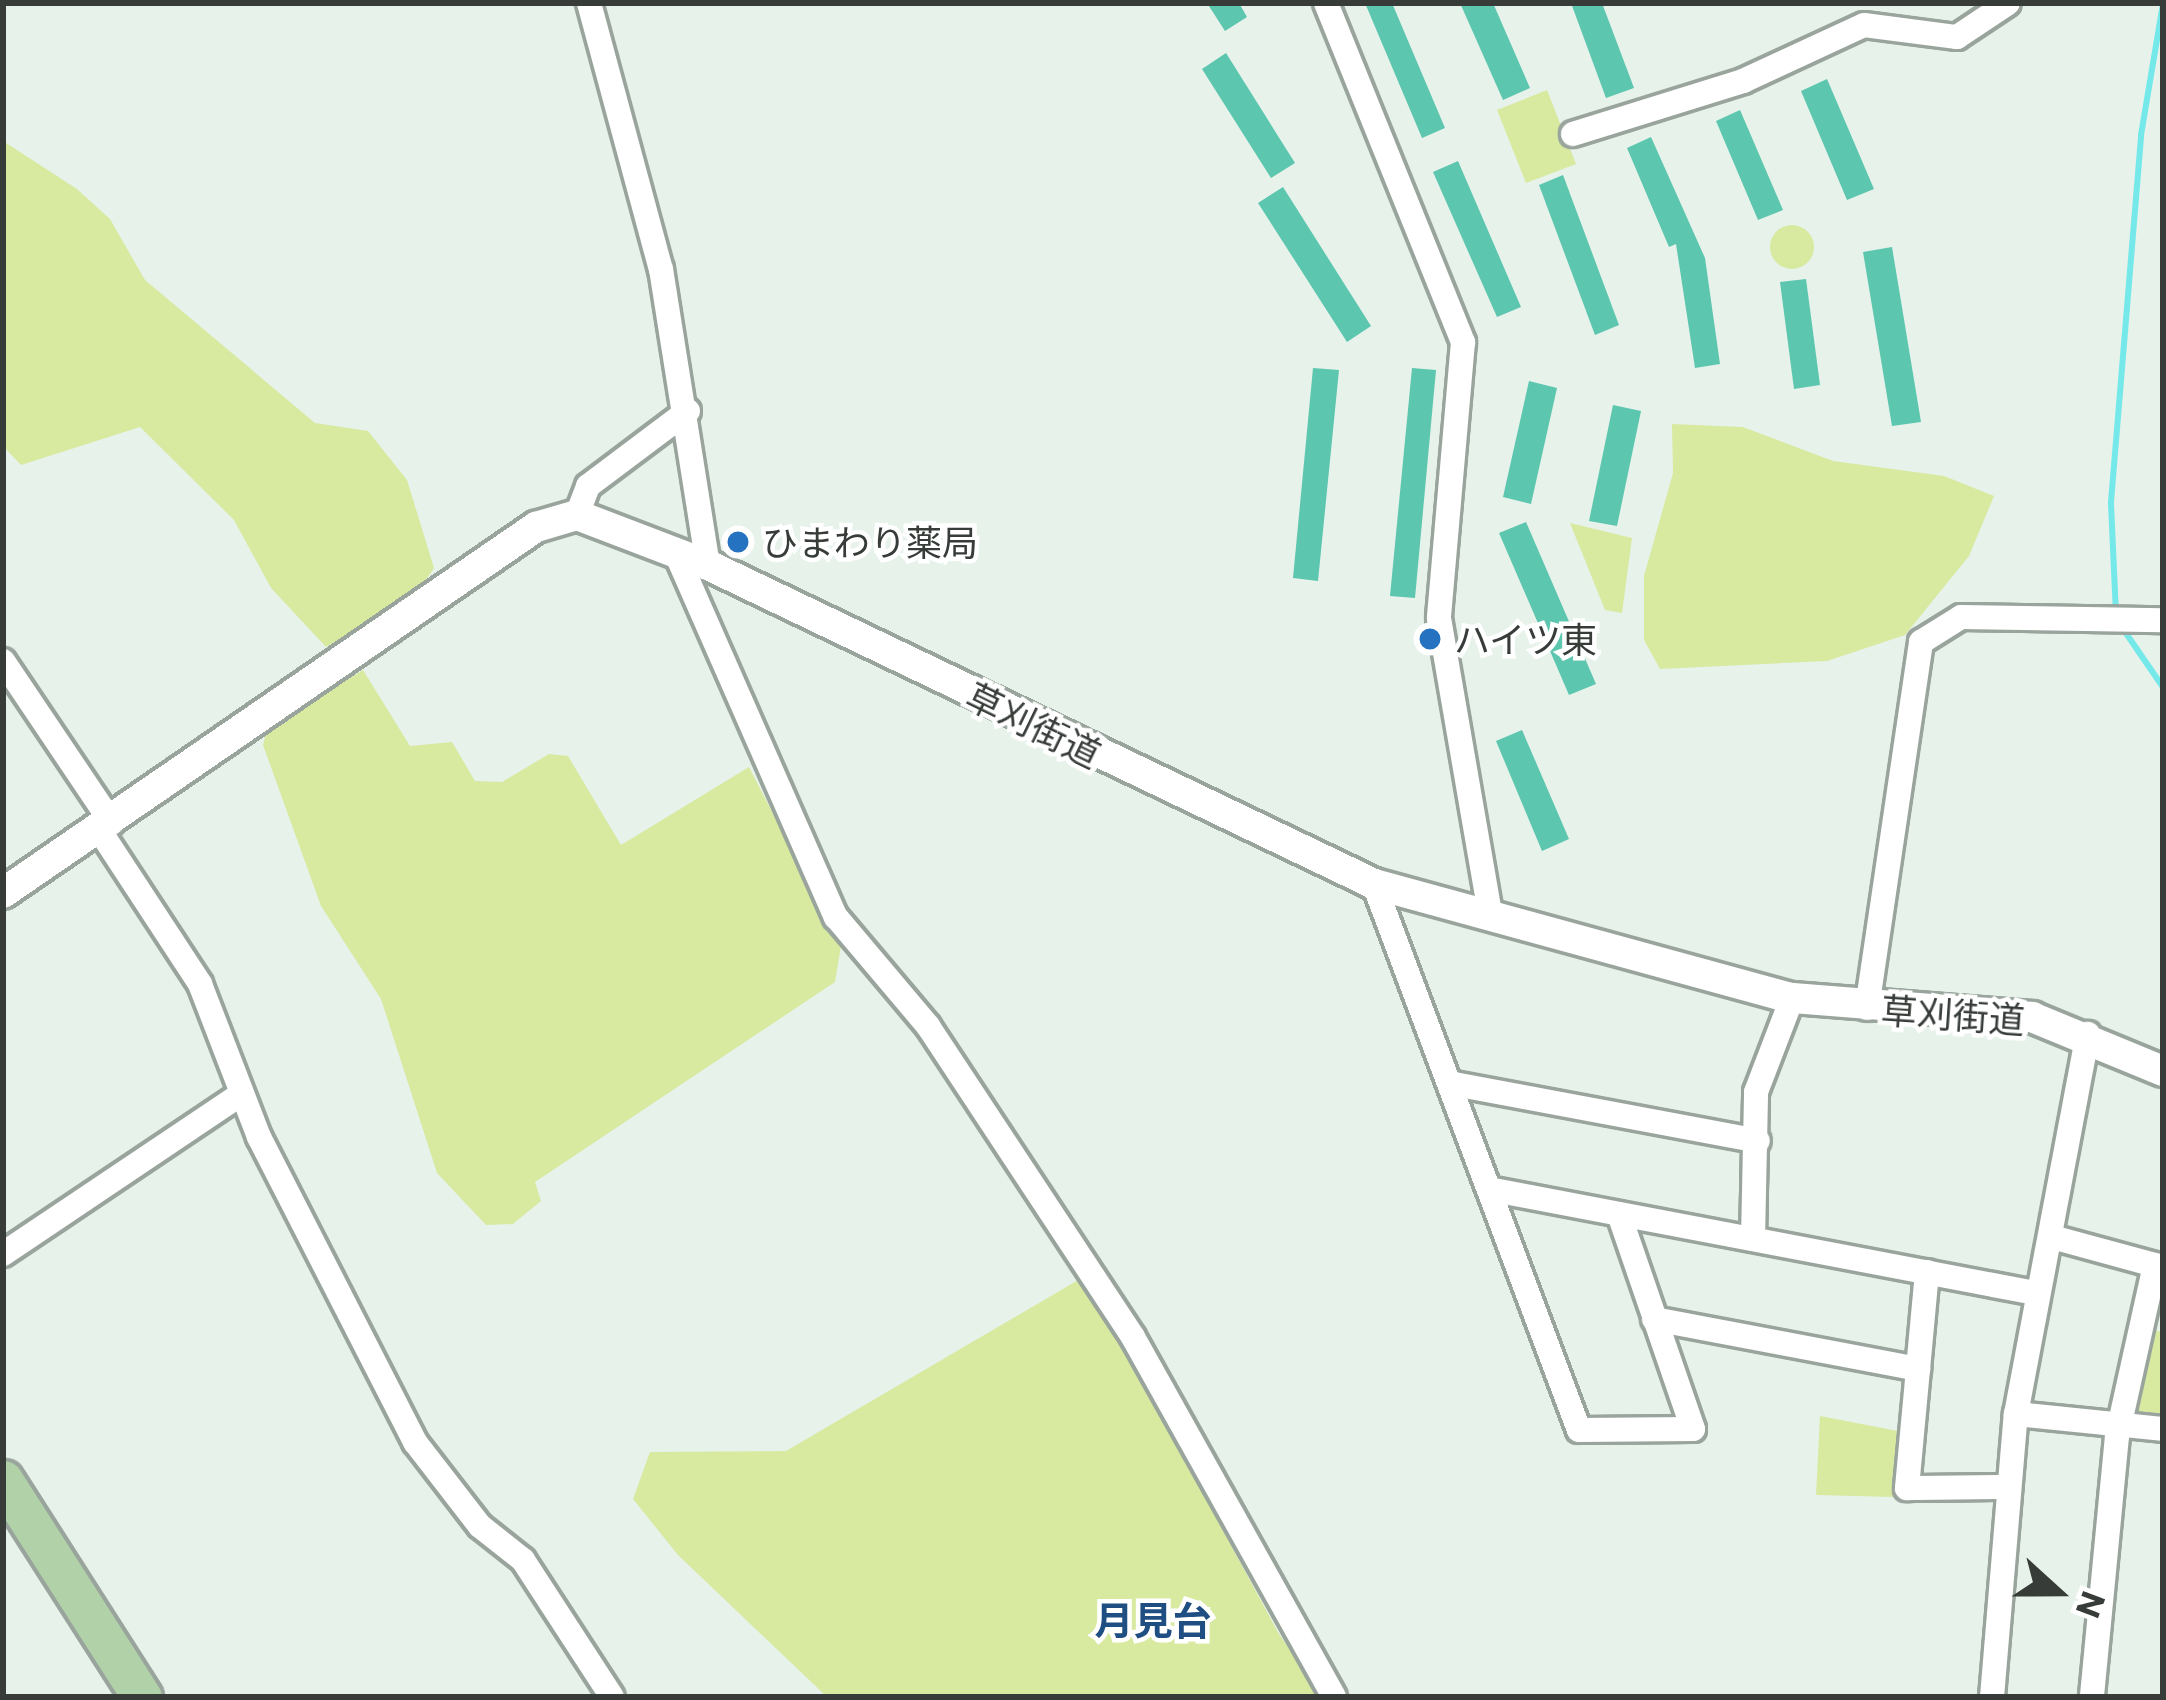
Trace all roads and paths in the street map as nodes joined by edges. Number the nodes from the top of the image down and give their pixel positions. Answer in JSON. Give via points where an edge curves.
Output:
{"nodes":[{"id":1,"x":590,"y":3,"type":"edge"},
{"id":2,"x":1326,"y":3,"type":"edge"},
{"id":3,"x":2008,"y":3,"type":"edge"},
{"id":4,"x":1573,"y":134,"type":"dead end"},
{"id":5,"x":688,"y":411,"type":"junction"},
{"id":6,"x":577,"y":515,"type":"junction"},
{"id":7,"x":675,"y":551,"type":"junction"},
{"id":8,"x":708,"y":566,"type":"junction"},
{"id":9,"x":2163,"y":620,"type":"edge"},
{"id":10,"x":3,"y":661,"type":"edge"},
{"id":11,"x":106,"y":827,"type":"junction"},
{"id":12,"x":1374,"y":884,"type":"junction"},
{"id":13,"x":3,"y":893,"type":"edge"},
{"id":14,"x":1491,"y":919,"type":"junction"},
{"id":15,"x":1792,"y":998,"type":"junction"},
{"id":16,"x":1867,"y":1008,"type":"junction"},
{"id":17,"x":2088,"y":1034,"type":"junction"},
{"id":18,"x":2163,"y":1071,"type":"edge"},
{"id":19,"x":1454,"y":1084,"type":"junction"},
{"id":20,"x":240,"y":1095,"type":"junction"},
{"id":21,"x":1758,"y":1141,"type":"junction"},
{"id":22,"x":1494,"y":1190,"type":"junction"},
{"id":23,"x":1619,"y":1214,"type":"junction"},
{"id":24,"x":2052,"y":1237,"type":"junction"},
{"id":25,"x":1753,"y":1239,"type":"junction"},
{"id":26,"x":3,"y":1254,"type":"edge"},
{"id":27,"x":1927,"y":1272,"type":"junction"},
{"id":28,"x":2035,"y":1293,"type":"junction"},
{"id":29,"x":1654,"y":1319,"type":"junction"},
{"id":30,"x":1918,"y":1369,"type":"junction"},
{"id":31,"x":2016,"y":1414,"type":"junction"},
{"id":32,"x":2120,"y":1424,"type":"junction"},
{"id":33,"x":2163,"y":1429,"type":"edge"},
{"id":34,"x":3,"y":1480,"type":"edge"},
{"id":35,"x":2007,"y":1487,"type":"junction"},
{"id":36,"x":142,"y":1697,"type":"edge"},
{"id":37,"x":612,"y":1697,"type":"edge"},
{"id":38,"x":1334,"y":1697,"type":"edge"},
{"id":39,"x":1992,"y":1697,"type":"edge"},
{"id":40,"x":2092,"y":1697,"type":"edge"}],
"edges":[{"from":1,"to":5,"type":"street"},
{"from":2,"to":14,"type":"street","via":[[1463,342],[1439,618]]},
{"from":3,"to":4,"type":"street","via":[[1957,38],[1864,25],[1743,82]]},
{"from":5,"to":6,"type":"street","via":[[588,486]]},
{"from":5,"to":8,"type":"street"},
{"from":6,"to":7,"type":"street","name":"草刈街道"},
{"from":6,"to":11,"type":"street","via":[[536,527],[291,688]]},
{"from":7,"to":8,"type":"street","name":"草刈街道"},
{"from":7,"to":38,"type":"street","via":[[836,917],[928,1026],[1133,1336]]},
{"from":8,"to":12,"type":"street","name":"草刈街道"},
{"from":9,"to":16,"type":"street","via":[[1961,617],[1921,642]]},
{"from":10,"to":11,"type":"street"},
{"from":11,"to":13,"type":"street"},
{"from":11,"to":20,"type":"street","via":[[200,984]]},
{"from":12,"to":14,"type":"street","name":"草刈街道"},
{"from":12,"to":19,"type":"street"},
{"from":14,"to":15,"type":"street","name":"草刈街道"},
{"from":15,"to":16,"type":"street","name":"草刈街道"},
{"from":15,"to":21,"type":"street","via":[[1762,1068]]},
{"from":16,"to":17,"type":"street","name":"草刈街道","via":[[1998,1011]]},
{"from":17,"to":18,"type":"street","name":"草刈街道"},
{"from":17,"to":24,"type":"street"},
{"from":19,"to":21,"type":"street"},
{"from":19,"to":22,"type":"street"},
{"from":20,"to":26,"type":"street"},
{"from":20,"to":37,"type":"street","via":[[415,1442],[480,1526],[523,1560]]},
{"from":21,"to":25,"type":"street"},
{"from":22,"to":23,"type":"street"},
{"from":22,"to":29,"type":"street","via":[[1579,1430],[1693,1429]]},
{"from":23,"to":25,"type":"street"},
{"from":23,"to":29,"type":"street"},
{"from":24,"to":28,"type":"street"},
{"from":24,"to":32,"type":"street","via":[[2155,1265]]},
{"from":25,"to":27,"type":"street"},
{"from":27,"to":28,"type":"street"},
{"from":27,"to":30,"type":"street"},
{"from":28,"to":31,"type":"street"},
{"from":29,"to":30,"type":"street"},
{"from":30,"to":35,"type":"street","via":[[1907,1488]]},
{"from":31,"to":32,"type":"street"},
{"from":31,"to":35,"type":"street"},
{"from":32,"to":33,"type":"street"},
{"from":32,"to":40,"type":"street"},
{"from":34,"to":36,"type":"main road"},
{"from":35,"to":39,"type":"street"}]}
